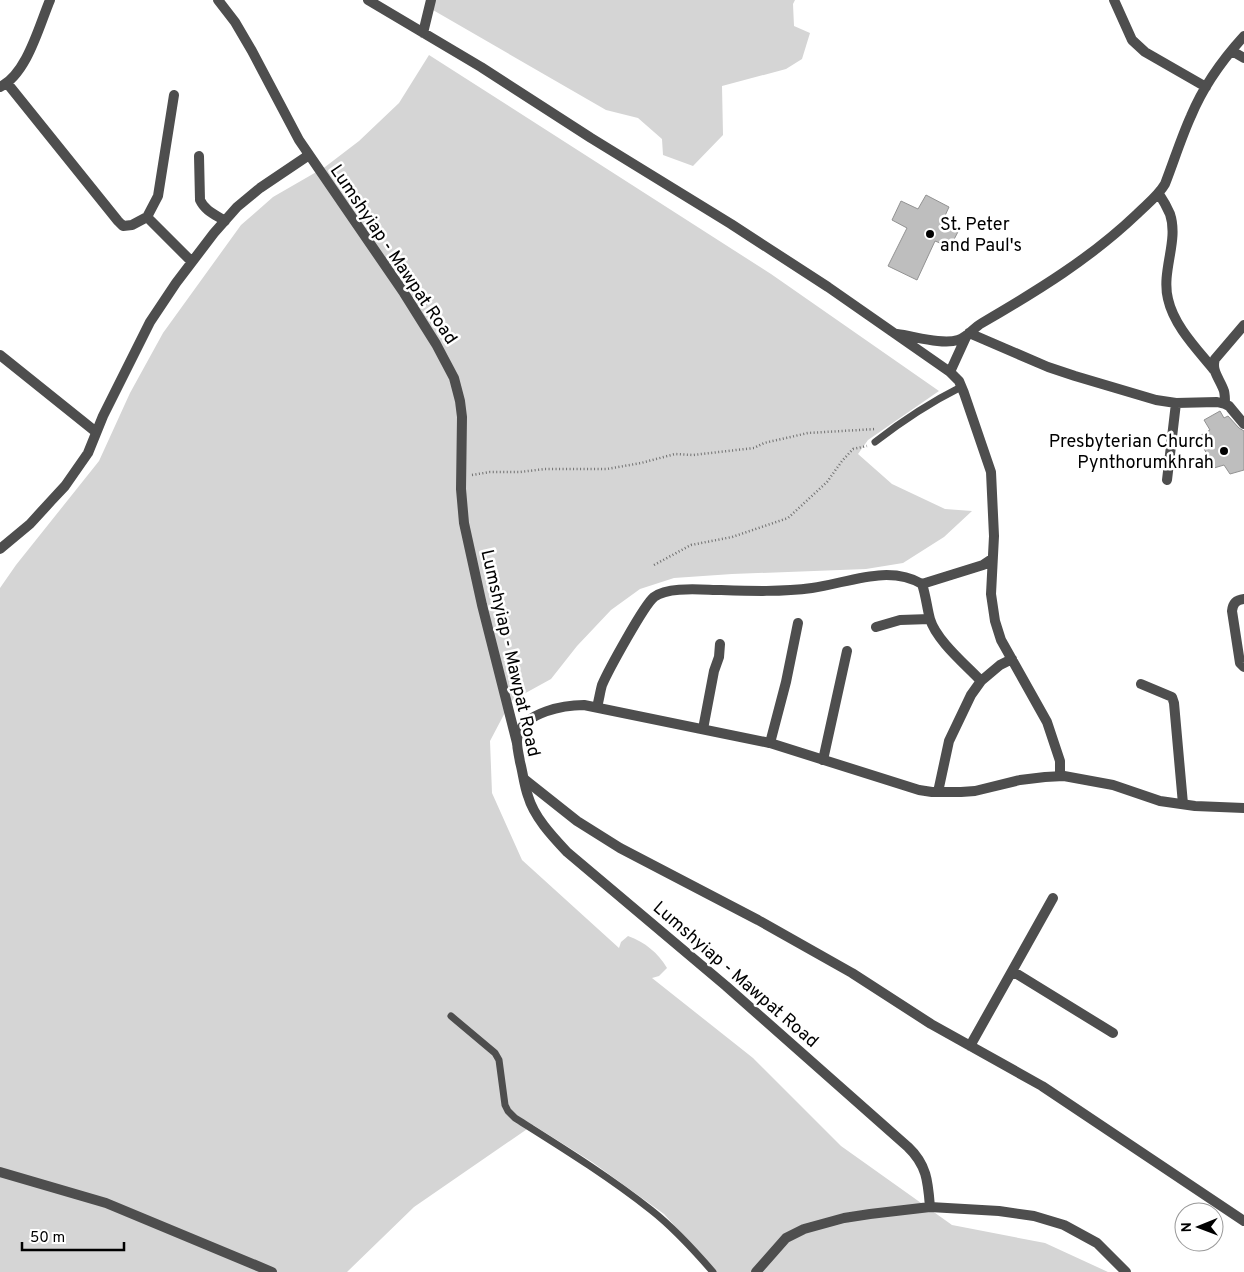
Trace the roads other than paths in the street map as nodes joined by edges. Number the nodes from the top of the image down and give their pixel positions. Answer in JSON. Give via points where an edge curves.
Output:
{"nodes":[{"id":1,"x":50,"y":0,"type":"edge"},
{"id":2,"x":218,"y":0,"type":"edge"},
{"id":3,"x":368,"y":0,"type":"edge"},
{"id":4,"x":432,"y":0,"type":"edge"},
{"id":5,"x":1114,"y":0,"type":"edge"},
{"id":6,"x":423,"y":33,"type":"junction"},
{"id":7,"x":1244,"y":36,"type":"edge"},
{"id":8,"x":1232,"y":51,"type":"junction"},
{"id":9,"x":1244,"y":58,"type":"edge"},
{"id":10,"x":3,"y":85,"type":"edge"},
{"id":11,"x":1206,"y":88,"type":"junction"},
{"id":12,"x":174,"y":95,"type":"dead end"},
{"id":13,"x":309,"y":155,"type":"junction"},
{"id":14,"x":199,"y":156,"type":"dead end"},
{"id":15,"x":1159,"y":194,"type":"junction"},
{"id":16,"x":147,"y":216,"type":"junction"},
{"id":17,"x":225,"y":221,"type":"junction"},
{"id":18,"x":192,"y":262,"type":"junction"},
{"id":19,"x":1244,"y":325,"type":"edge"},
{"id":20,"x":894,"y":334,"type":"junction"},
{"id":21,"x":968,"y":335,"type":"junction"},
{"id":22,"x":0,"y":355,"type":"edge"},
{"id":23,"x":1214,"y":370,"type":"junction"},
{"id":24,"x":950,"y":372,"type":"junction"},
{"id":25,"x":961,"y":387,"type":"junction"},
{"id":26,"x":1176,"y":403,"type":"junction"},
{"id":27,"x":1225,"y":404,"type":"junction"},
{"id":28,"x":1244,"y":424,"type":"edge"},
{"id":29,"x":96,"y":432,"type":"junction"},
{"id":30,"x":875,"y":442,"type":"road end"},
{"id":31,"x":1167,"y":480,"type":"dead end"},
{"id":32,"x":0,"y":549,"type":"edge"},
{"id":33,"x":992,"y":560,"type":"junction"},
{"id":34,"x":922,"y":584,"type":"junction"},
{"id":35,"x":1244,"y":599,"type":"edge"},
{"id":36,"x":930,"y":619,"type":"junction"},
{"id":37,"x":798,"y":623,"type":"dead end"},
{"id":38,"x":876,"y":627,"type":"dead end"},
{"id":39,"x":720,"y":644,"type":"dead end"},
{"id":40,"x":847,"y":651,"type":"dead end"},
{"id":41,"x":1012,"y":659,"type":"junction"},
{"id":42,"x":1244,"y":667,"type":"edge"},
{"id":43,"x":981,"y":681,"type":"junction"},
{"id":44,"x":1141,"y":684,"type":"dead end"},
{"id":45,"x":597,"y":707,"type":"junction"},
{"id":46,"x":703,"y":729,"type":"junction"},
{"id":47,"x":770,"y":743,"type":"junction"},
{"id":48,"x":518,"y":749,"type":"junction"},
{"id":49,"x":823,"y":760,"type":"junction"},
{"id":50,"x":1060,"y":776,"type":"junction"},
{"id":51,"x":524,"y":779,"type":"junction"},
{"id":52,"x":938,"y":792,"type":"junction"},
{"id":53,"x":1183,"y":804,"type":"junction"},
{"id":54,"x":1244,"y":808,"type":"edge"},
{"id":55,"x":1053,"y":898,"type":"dead end"},
{"id":56,"x":1012,"y":971,"type":"junction"},
{"id":57,"x":452,"y":1016,"type":"dead end"},
{"id":58,"x":1113,"y":1033,"type":"dead end"},
{"id":59,"x":970,"y":1046,"type":"junction"},
{"id":60,"x":0,"y":1172,"type":"edge"},
{"id":61,"x":930,"y":1208,"type":"junction"},
{"id":62,"x":1243,"y":1218,"type":"edge"},
{"id":63,"x":272,"y":1272,"type":"edge"},
{"id":64,"x":713,"y":1272,"type":"edge"},
{"id":65,"x":756,"y":1272,"type":"edge"},
{"id":66,"x":1126,"y":1272,"type":"edge"}],
"edges":[{"from":1,"to":10,"type":"street","via":[[18,72]]},
{"from":2,"to":13,"type":"street","name":"Lumshyiap - Mawpat Road","via":[[235,22]]},
{"from":3,"to":6,"type":"street"},
{"from":4,"to":6,"type":"street"},
{"from":5,"to":11,"type":"street","via":[[1132,40],[1145,52]]},
{"from":6,"to":20,"type":"street","via":[[731,224]]},
{"from":7,"to":8,"type":"street"},
{"from":8,"to":9,"type":"street"},
{"from":8,"to":11,"type":"street"},
{"from":10,"to":16,"type":"street","via":[[123,226],[132,226]]},
{"from":11,"to":15,"type":"street","via":[[1191,114]]},
{"from":12,"to":16,"type":"street","via":[[158,196]]},
{"from":13,"to":17,"type":"street","via":[[260,188]]},
{"from":13,"to":48,"type":"street","name":"Lumshyiap - Mawpat Road","via":[[404,294],[454,378],[460,401],[460,476],[468,542]]},
{"from":14,"to":17,"type":"street","via":[[202,205]]},
{"from":15,"to":21,"type":"street","via":[[1113,236],[1059,276],[978,325]]},
{"from":15,"to":23,"type":"street","via":[[1170,213],[1172,229],[1166,279],[1173,315]]},
{"from":16,"to":18,"type":"street"},
{"from":17,"to":18,"type":"street"},
{"from":18,"to":29,"type":"street","via":[[150,322]]},
{"from":19,"to":23,"type":"street","via":[[1215,359]]},
{"from":20,"to":21,"type":"street","via":[[942,341],[955,341]]},
{"from":20,"to":24,"type":"street"},
{"from":21,"to":24,"type":"street"},
{"from":21,"to":26,"type":"street","via":[[1048,367],[1156,400]]},
{"from":22,"to":29,"type":"street"},
{"from":23,"to":27,"type":"street","via":[[1224,391]]},
{"from":24,"to":25,"type":"street"},
{"from":25,"to":30,"type":"lane"},
{"from":25,"to":33,"type":"street","via":[[991,472]]},
{"from":26,"to":27,"type":"street"},
{"from":26,"to":31,"type":"street"},
{"from":27,"to":28,"type":"street"},
{"from":29,"to":32,"type":"street","via":[[88,453],[65,486],[30,524]]},
{"from":33,"to":34,"type":"street"},
{"from":33,"to":41,"type":"street","via":[[995,621]]},
{"from":34,"to":36,"type":"street"},
{"from":34,"to":45,"type":"street","via":[[912,578],[891,575],[778,591],[663,593],[654,598],[628,638],[602,685]]},
{"from":35,"to":42,"type":"street","via":[[1232,606],[1240,663]]},
{"from":36,"to":38,"type":"street","via":[[900,620]]},
{"from":36,"to":43,"type":"street","via":[[943,640]]},
{"from":37,"to":47,"type":"street"},
{"from":39,"to":46,"type":"street"},
{"from":40,"to":49,"type":"street"},
{"from":41,"to":43,"type":"street"},
{"from":41,"to":50,"type":"street","via":[[1047,722],[1060,761]]},
{"from":43,"to":52,"type":"street","via":[[949,741]]},
{"from":44,"to":53,"type":"street","via":[[1172,697]]},
{"from":45,"to":46,"type":"street"},
{"from":45,"to":48,"type":"street","via":[[568,705],[538,715],[518,735]]},
{"from":46,"to":47,"type":"street"},
{"from":47,"to":49,"type":"street"},
{"from":48,"to":51,"type":"street","name":"Lumshyiap - Mawpat Road"},
{"from":49,"to":52,"type":"street","via":[[919,790]]},
{"from":50,"to":52,"type":"street","via":[[1020,780],[975,791]]},
{"from":50,"to":53,"type":"street","via":[[1096,781],[1160,801]]},
{"from":51,"to":59,"type":"street","via":[[577,821],[620,848],[852,973]]},
{"from":51,"to":61,"type":"street","name":"Lumshyiap - Mawpat Road","via":[[532,806],[567,852],[726,986],[916,1155],[927,1178]]},
{"from":53,"to":54,"type":"street"},
{"from":55,"to":56,"type":"street"},
{"from":56,"to":58,"type":"street"},
{"from":56,"to":59,"type":"street"},
{"from":57,"to":64,"type":"lane","via":[[488,1046],[499,1060],[504,1105],[515,1118],[652,1210]]},
{"from":59,"to":62,"type":"street","via":[[1042,1086]]},
{"from":60,"to":63,"type":"street","via":[[106,1203]]},
{"from":61,"to":65,"type":"street","via":[[870,1214],[804,1230],[786,1238]]},
{"from":61,"to":66,"type":"street","via":[[999,1211],[1064,1225],[1097,1243]]}]}
